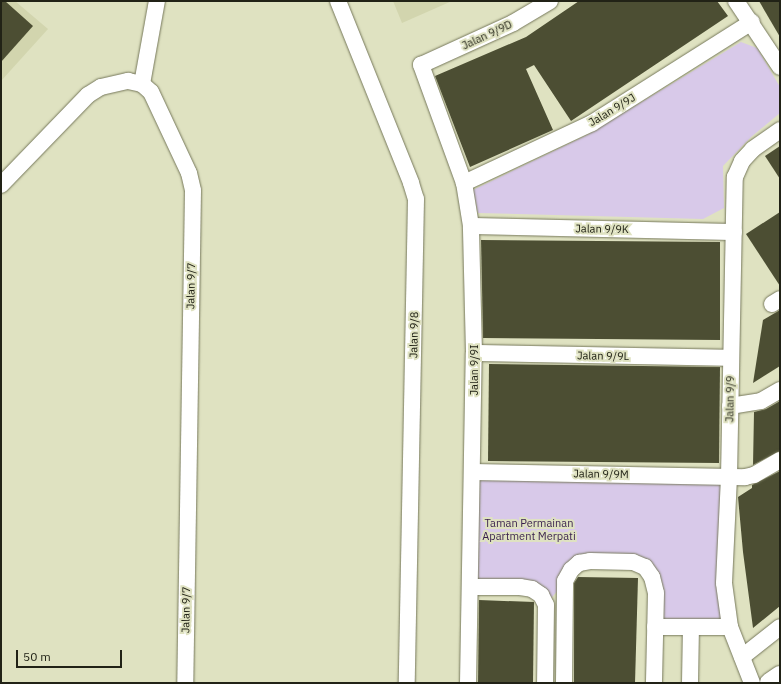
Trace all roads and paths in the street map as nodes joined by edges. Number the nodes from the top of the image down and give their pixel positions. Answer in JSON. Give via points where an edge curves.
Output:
{"nodes":[{"id":1,"x":157,"y":1,"type":"edge"},
{"id":2,"x":338,"y":1,"type":"edge"},
{"id":3,"x":550,"y":1,"type":"edge"},
{"id":4,"x":736,"y":1,"type":"edge"},
{"id":5,"x":752,"y":22,"type":"junction"},
{"id":6,"x":421,"y":65,"type":"joint"},
{"id":7,"x":780,"y":67,"type":"edge"},
{"id":8,"x":142,"y":84,"type":"junction"},
{"id":9,"x":780,"y":130,"type":"edge"},
{"id":10,"x":464,"y":183,"type":"junction"},
{"id":11,"x":1,"y":185,"type":"edge"},
{"id":12,"x":471,"y":226,"type":"junction"},
{"id":13,"x":734,"y":232,"type":"junction"},
{"id":14,"x":474,"y":353,"type":"junction"},
{"id":15,"x":731,"y":358,"type":"junction"},
{"id":16,"x":780,"y":390,"type":"edge"},
{"id":17,"x":730,"y":406,"type":"junction"},
{"id":18,"x":780,"y":460,"type":"edge"},
{"id":19,"x":473,"y":472,"type":"junction"},
{"id":20,"x":729,"y":477,"type":"junction"},
{"id":21,"x":471,"y":587,"type":"junction"},
{"id":22,"x":655,"y":627,"type":"junction"},
{"id":23,"x":691,"y":627,"type":"junction"},
{"id":24,"x":730,"y":627,"type":"junction"},
{"id":25,"x":780,"y":627,"type":"edge"},
{"id":26,"x":742,"y":657,"type":"junction"},
{"id":27,"x":780,"y":676,"type":"edge"},
{"id":28,"x":185,"y":683,"type":"edge"},
{"id":29,"x":407,"y":683,"type":"edge"},
{"id":30,"x":468,"y":683,"type":"edge"},
{"id":31,"x":545,"y":683,"type":"edge"},
{"id":32,"x":564,"y":683,"type":"edge"},
{"id":33,"x":654,"y":683,"type":"edge"},
{"id":34,"x":690,"y":683,"type":"edge"},
{"id":35,"x":752,"y":683,"type":"edge"},
{"id":36,"x":770,"y":683,"type":"edge"}],
"edges":[{"from":1,"to":8,"type":"street"},
{"from":2,"to":29,"type":"street","name":"Jalan 9/8","via":[[416,199]]},
{"from":3,"to":6,"type":"street","name":"Jalan 9/9D","via":[[514,23]]},
{"from":4,"to":5,"type":"street"},
{"from":5,"to":7,"type":"street"},
{"from":5,"to":10,"type":"street","name":"Jalan 9/9J","via":[[592,123]]},
{"from":6,"to":10,"type":"street","name":"Jalan 9/9I"},
{"from":8,"to":11,"type":"street","via":[[128,81],[113,83],[88,95]]},
{"from":8,"to":28,"type":"street","name":"Jalan 9/7","via":[[151,92],[183,157],[193,191]]},
{"from":9,"to":13,"type":"street","name":"Jalan 9/9","via":[[742,161],[735,177]]},
{"from":10,"to":12,"type":"street","name":"Jalan 9/9I"},
{"from":12,"to":13,"type":"street","name":"Jalan 9/9K"},
{"from":12,"to":14,"type":"street","name":"Jalan 9/9I"},
{"from":13,"to":15,"type":"street","name":"Jalan 9/9"},
{"from":14,"to":15,"type":"street","name":"Jalan 9/9L"},
{"from":14,"to":19,"type":"street","name":"Jalan 9/9I"},
{"from":15,"to":17,"type":"street","name":"Jalan 9/9"},
{"from":16,"to":17,"type":"street","via":[[761,401]]},
{"from":17,"to":20,"type":"street","name":"Jalan 9/9"},
{"from":18,"to":20,"type":"street","name":"Jalan 9/9M","via":[[754,475]]},
{"from":19,"to":20,"type":"street","name":"Jalan 9/9M"},
{"from":19,"to":21,"type":"street","name":"Jalan 9/9I"},
{"from":20,"to":24,"type":"street","name":"Jalan 9/9","via":[[724,583]]},
{"from":21,"to":30,"type":"street","name":"Jalan 9/9I"},
{"from":21,"to":31,"type":"street","via":[[520,587],[541,594],[546,605]]},
{"from":22,"to":23,"type":"street"},
{"from":22,"to":32,"type":"street","via":[[656,592],[652,577],[645,567],[633,562],[579,563],[571,570],[565,581]]},
{"from":22,"to":33,"type":"street"},
{"from":23,"to":24,"type":"street"},
{"from":23,"to":34,"type":"street"},
{"from":24,"to":26,"type":"street","name":"Jalan 9/9"},
{"from":25,"to":26,"type":"street"},
{"from":26,"to":35,"type":"street","name":"Jalan 9/9"},
{"from":27,"to":36,"type":"street"}]}
